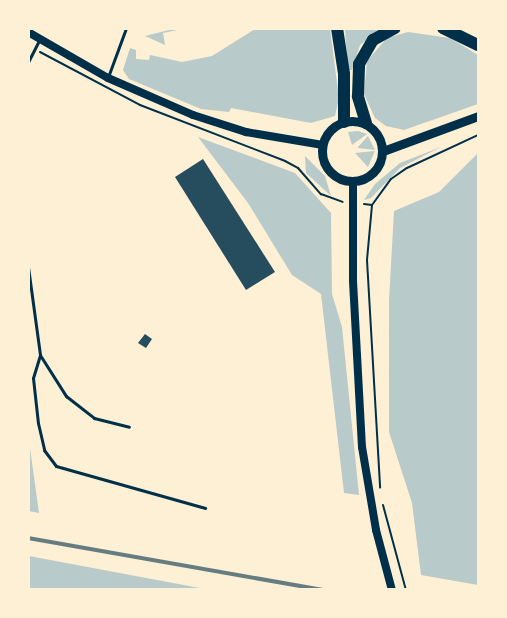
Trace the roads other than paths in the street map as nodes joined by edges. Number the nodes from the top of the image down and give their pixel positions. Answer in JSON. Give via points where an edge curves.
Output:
{"nodes":[{"id":1,"x":126,"y":28,"type":"edge"},
{"id":2,"x":337,"y":28,"type":"edge"},
{"id":3,"x":395,"y":28,"type":"edge"},
{"id":4,"x":443,"y":28,"type":"edge"},
{"id":5,"x":28,"y":32,"type":"edge"},
{"id":6,"x":39,"y":40,"type":"junction"},
{"id":7,"x":478,"y":45,"type":"edge"},
{"id":8,"x":28,"y":62,"type":"edge"},
{"id":9,"x":108,"y":78,"type":"junction"},
{"id":10,"x":478,"y":116,"type":"edge"},
{"id":11,"x":344,"y":122,"type":"junction"},
{"id":12,"x":366,"y":123,"type":"junction"},
{"id":13,"x":323,"y":145,"type":"junction"},
{"id":14,"x":383,"y":151,"type":"junction"},
{"id":15,"x":353,"y":181,"type":"junction"},
{"id":16,"x":28,"y":267,"type":"edge"},
{"id":17,"x":29,"y":273,"type":"edge"},
{"id":18,"x":40,"y":355,"type":"junction"},
{"id":19,"x":129,"y":427,"type":"dead end"},
{"id":20,"x":206,"y":508,"type":"dead end"},
{"id":21,"x":392,"y":590,"type":"edge"}],
"edges":[{"from":1,"to":9,"type":"lane"},
{"from":2,"to":11,"type":"highway","via":[[344,74]]},
{"from":3,"to":12,"type":"highway","via":[[373,40],[359,64],[358,96]]},
{"from":4,"to":7,"type":"highway"},
{"from":5,"to":6,"type":"street"},
{"from":6,"to":8,"type":"lane"},
{"from":6,"to":9,"type":"street"},
{"from":9,"to":13,"type":"street","via":[[217,124]]},
{"from":10,"to":14,"type":"main road"},
{"from":11,"to":12,"type":"main road"},
{"from":11,"to":13,"type":"main road","via":[[332,128]]},
{"from":12,"to":14,"type":"main road","via":[[377,132]]},
{"from":13,"to":15,"type":"main road","via":[[323,158],[331,172]]},
{"from":14,"to":15,"type":"main road","via":[[371,174]]},
{"from":15,"to":21,"type":"street","via":[[353,270],[362,447],[376,530]]},
{"from":16,"to":17,"type":"lane"},
{"from":17,"to":18,"type":"lane"},
{"from":18,"to":19,"type":"lane","via":[[66,396],[94,418]]},
{"from":18,"to":20,"type":"lane","via":[[33,378],[38,423],[44,450],[56,466]]}]}
